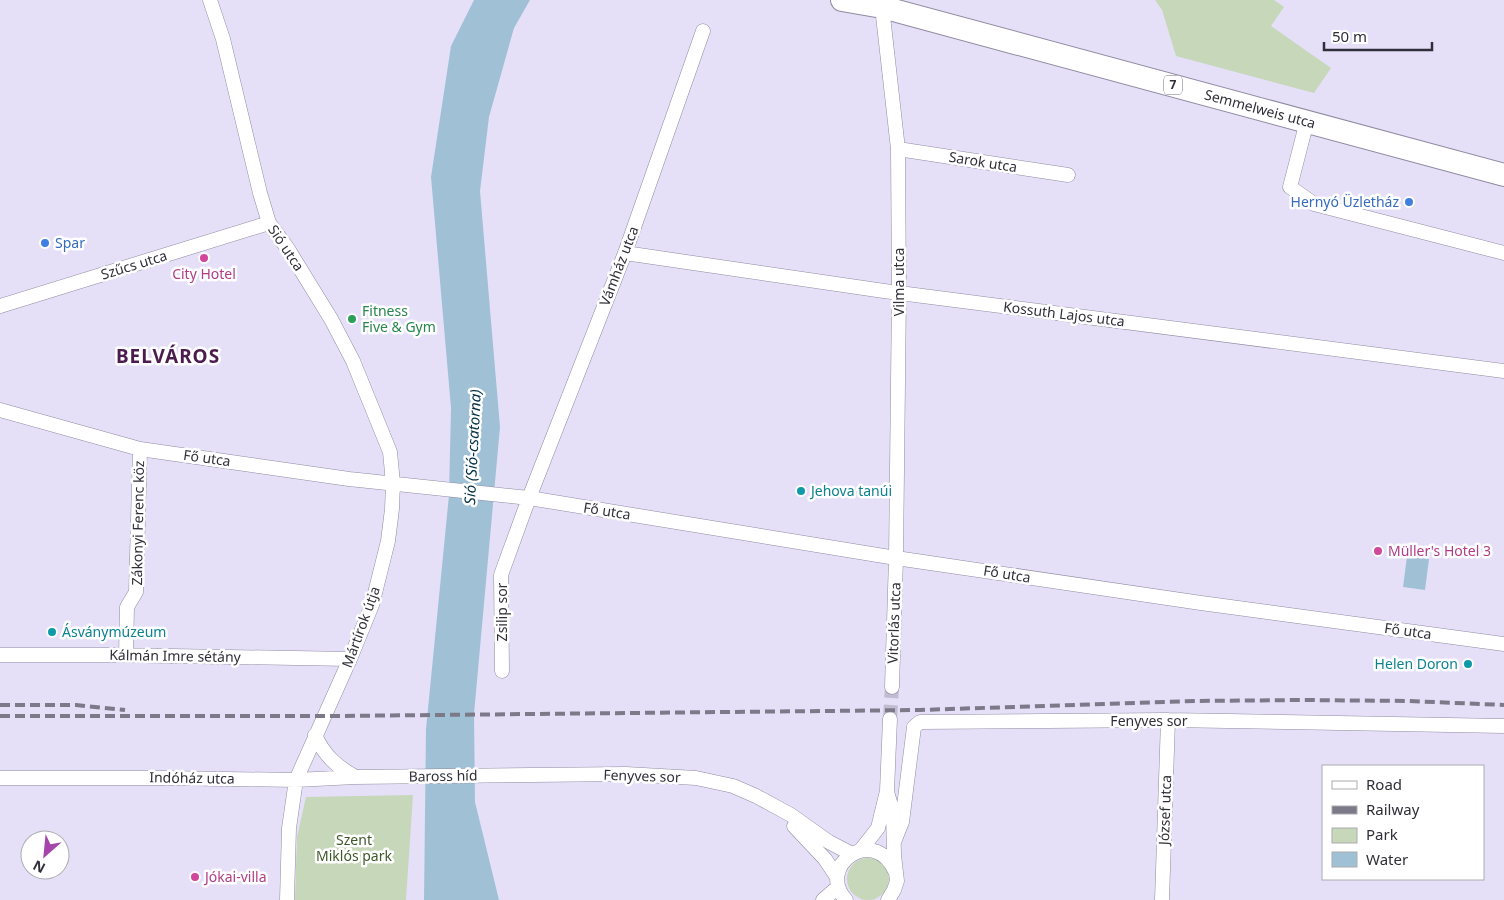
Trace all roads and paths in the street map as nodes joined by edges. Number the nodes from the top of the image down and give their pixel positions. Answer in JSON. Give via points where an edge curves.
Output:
{"nodes":[{"id":1,"x":210,"y":0,"type":"edge"},
{"id":2,"x":842,"y":0,"type":"edge"},
{"id":3,"x":881,"y":3,"type":"edge"},
{"id":4,"x":703,"y":31,"type":"dead end"},
{"id":5,"x":1307,"y":121,"type":"junction"},
{"id":6,"x":898,"y":149,"type":"junction"},
{"id":7,"x":1068,"y":175,"type":"dead end"},
{"id":8,"x":1504,"y":175,"type":"edge"},
{"id":9,"x":269,"y":223,"type":"junction"},
{"id":10,"x":625,"y":253,"type":"junction"},
{"id":11,"x":1504,"y":253,"type":"edge"},
{"id":12,"x":899,"y":293,"type":"junction"},
{"id":13,"x":0,"y":306,"type":"edge"},
{"id":14,"x":1504,"y":371,"type":"edge"},
{"id":15,"x":0,"y":410,"type":"edge"},
{"id":16,"x":140,"y":449,"type":"junction"},
{"id":17,"x":392,"y":483,"type":"junction"},
{"id":18,"x":529,"y":498,"type":"junction"},
{"id":19,"x":896,"y":558,"type":"junction"},
{"id":20,"x":1504,"y":644,"type":"edge"},
{"id":21,"x":126,"y":655,"type":"junction"},
{"id":22,"x":0,"y":656,"type":"edge"},
{"id":23,"x":350,"y":659,"type":"junction"},
{"id":24,"x":502,"y":671,"type":"dead end"},
{"id":25,"x":892,"y":687,"type":"tunnel mouth"},
{"id":26,"x":890,"y":719,"type":"tunnel mouth"},
{"id":27,"x":1168,"y":720,"type":"junction"},
{"id":28,"x":1504,"y":726,"type":"edge"},
{"id":29,"x":316,"y":736,"type":"junction"},
{"id":30,"x":502,"y":775,"type":"joint"},
{"id":31,"x":355,"y":777,"type":"junction"},
{"id":32,"x":384,"y":777,"type":"joint"},
{"id":33,"x":0,"y":778,"type":"edge"},
{"id":34,"x":296,"y":780,"type":"junction"},
{"id":35,"x":887,"y":791,"type":"junction"},
{"id":36,"x":776,"y":808,"type":"junction"},
{"id":37,"x":894,"y":842,"type":"junction"},
{"id":38,"x":856,"y":852,"type":"junction"},
{"id":39,"x":895,"y":872,"type":"junction"},
{"id":40,"x":838,"y":882,"type":"junction"},
{"id":41,"x":893,"y":897,"type":"edge"},
{"id":42,"x":287,"y":900,"type":"edge"},
{"id":43,"x":823,"y":900,"type":"edge"},
{"id":44,"x":846,"y":900,"type":"edge"},
{"id":45,"x":1162,"y":900,"type":"edge"}],
"edges":[{"from":1,"to":9,"type":"street","name":"Sió utca","via":[[223,39]]},
{"from":2,"to":3,"type":"main road","name":"Semmelweis utca","number":"7"},
{"from":3,"to":5,"type":"main road","name":"Semmelweis utca","number":"7"},
{"from":3,"to":6,"type":"street","name":"Vilma utca"},
{"from":4,"to":10,"type":"street","name":"Vámház utca"},
{"from":5,"to":8,"type":"main road","name":"Semmelweis utca","number":"7"},
{"from":5,"to":11,"type":"street","via":[[1290,187],[1314,204]]},
{"from":6,"to":7,"type":"street","name":"Sarok utca"},
{"from":6,"to":12,"type":"street","name":"Vilma utca"},
{"from":9,"to":13,"type":"street","name":"Szűcs utca"},
{"from":9,"to":17,"type":"street","name":"Sió utca","via":[[306,276],[353,361],[388,444]]},
{"from":10,"to":12,"type":"street","name":"Kossuth Lajos utca"},
{"from":10,"to":18,"type":"street","name":"Vámház utca"},
{"from":12,"to":14,"type":"street","name":"Kossuth Lajos utca"},
{"from":12,"to":19,"type":"street","name":"Vilma utca"},
{"from":15,"to":16,"type":"street","name":"Fő utca"},
{"from":16,"to":17,"type":"street","name":"Fő utca"},
{"from":16,"to":21,"type":"street","name":"Zákonyi Ferenc köz","via":[[136,592],[127,607]]},
{"from":17,"to":18,"type":"street","name":"Fő utca"},
{"from":17,"to":23,"type":"street","name":"Mártírok útja","via":[[388,541],[372,604]]},
{"from":18,"to":19,"type":"street","name":"Fő utca"},
{"from":18,"to":24,"type":"street","name":"Zsilip sor","via":[[501,575]]},
{"from":19,"to":20,"type":"street","name":"Fő utca"},
{"from":19,"to":25,"type":"street","name":"Vitorlás utca"},
{"from":21,"to":22,"type":"street","name":"Kálmán Imre sétány"},
{"from":21,"to":23,"type":"street","name":"Kálmán Imre sétány"},
{"from":23,"to":29,"type":"street","name":"Mártírok útja"},
{"from":26,"to":35,"type":"street"},
{"from":27,"to":28,"type":"street","name":"Fenyves sor"},
{"from":27,"to":37,"type":"street","name":"Fenyves sor","via":[[920,722],[914,727],[902,822]]},
{"from":27,"to":45,"type":"street","name":"József utca"},
{"from":29,"to":31,"type":"street","via":[[338,767]]},
{"from":29,"to":34,"type":"street","name":"Mártírok útja"},
{"from":30,"to":32,"type":"street","name":"Baross híd"},
{"from":30,"to":36,"type":"street","name":"Fenyves sor","via":[[626,774],[696,778],[733,786]]},
{"from":31,"to":32,"type":"street","name":"Indóház utca"},
{"from":31,"to":34,"type":"street","name":"Indóház utca"},
{"from":33,"to":34,"type":"street","name":"Indóház utca"},
{"from":34,"to":42,"type":"street","name":"Mártírok útja","via":[[289,828]]},
{"from":35,"to":37,"type":"street","via":[[893,812]]},
{"from":35,"to":38,"type":"street","via":[[878,828]]},
{"from":36,"to":38,"type":"street","name":"Fenyves sor","via":[[829,842]]},
{"from":36,"to":40,"type":"street","name":"Fenyves sor","via":[[825,859]]},
{"from":37,"to":39,"type":"street"},
{"from":38,"to":39,"type":"street","via":[[878,852],[892,864]]},
{"from":38,"to":40,"type":"street","via":[[839,868]]},
{"from":39,"to":41,"type":"street"},
{"from":40,"to":43,"type":"street"},
{"from":40,"to":44,"type":"street"}]}
